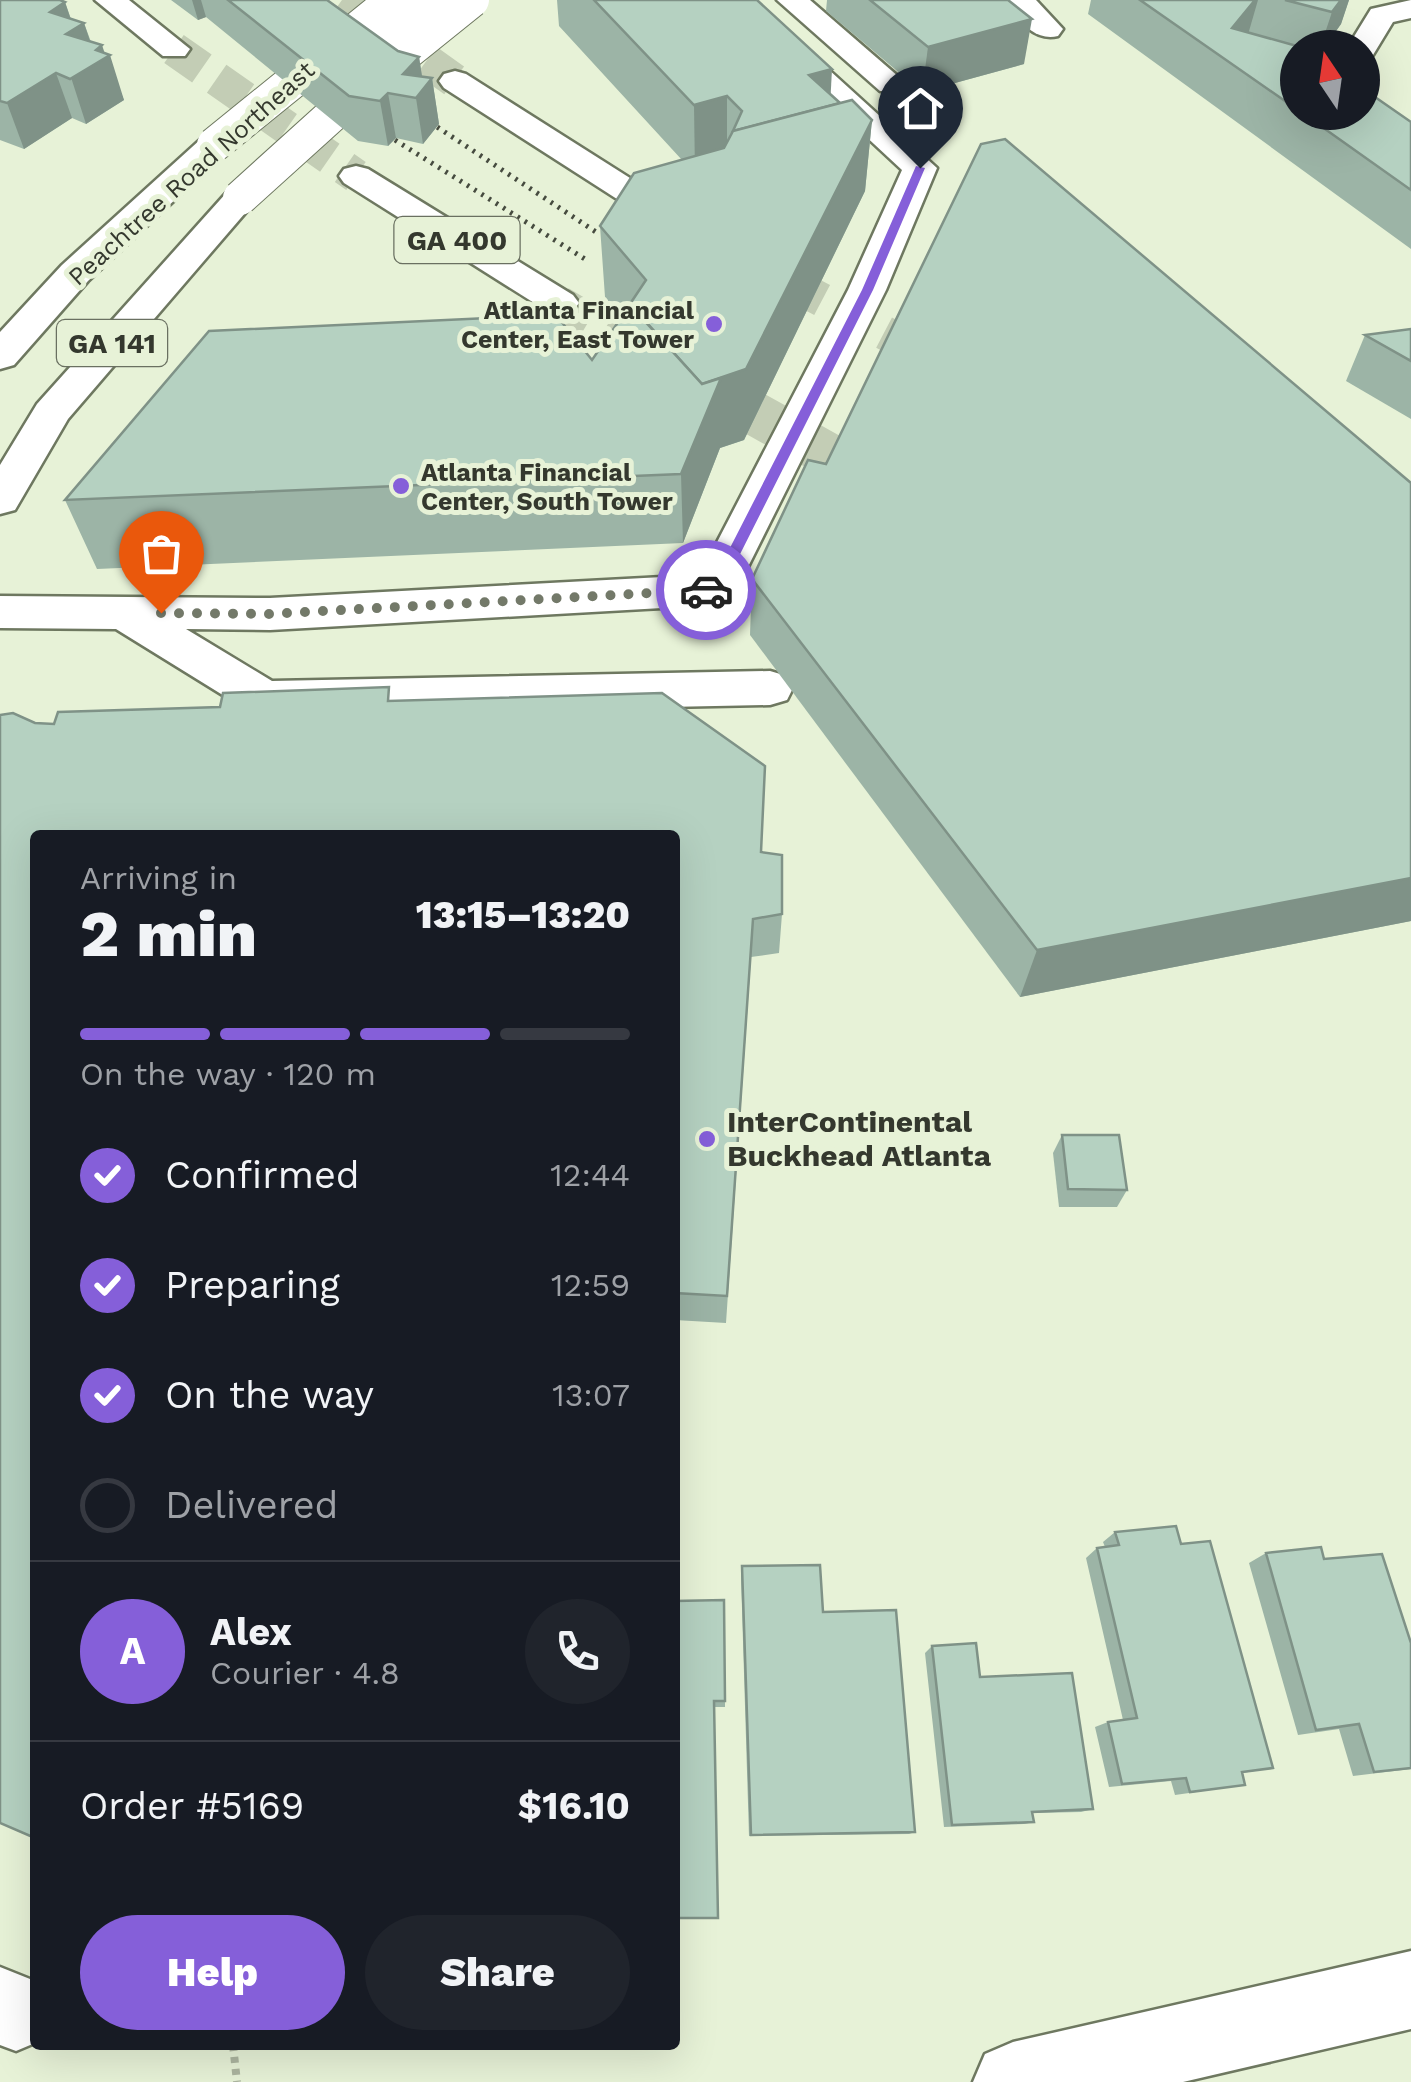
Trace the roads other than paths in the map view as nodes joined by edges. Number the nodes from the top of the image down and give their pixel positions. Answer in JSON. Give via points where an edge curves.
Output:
{"nodes":[{"id":1,"x":100,"y":0,"type":"edge"},
{"id":2,"x":110,"y":0,"type":"edge"},
{"id":3,"x":393,"y":0,"type":"edge"},
{"id":4,"x":429,"y":0,"type":"edge"},
{"id":5,"x":472,"y":0,"type":"edge"},
{"id":6,"x":734,"y":0,"type":"edge"},
{"id":7,"x":792,"y":0,"type":"edge"},
{"id":8,"x":1019,"y":0,"type":"edge"},
{"id":9,"x":1349,"y":6,"type":"dead end"},
{"id":10,"x":1411,"y":8,"type":"edge"},
{"id":11,"x":138,"y":22,"type":"junction"},
{"id":12,"x":1047,"y":29,"type":"dead end"},
{"id":13,"x":1366,"y":30,"type":"edge"},
{"id":14,"x":1374,"y":30,"type":"edge"},
{"id":15,"x":174,"y":50,"type":"tunnel mouth"},
{"id":16,"x":454,"y":81,"type":"tunnel mouth"},
{"id":17,"x":368,"y":84,"type":"junction"},
{"id":18,"x":891,"y":84,"type":"dead end"},
{"id":19,"x":356,"y":176,"type":"tunnel mouth"},
{"id":20,"x":629,"y":192,"type":"edge"},
{"id":21,"x":560,"y":303,"type":"tunnel mouth"},
{"id":22,"x":0,"y":357,"type":"edge"},
{"id":23,"x":0,"y":500,"type":"edge"},
{"id":24,"x":0,"y":612,"type":"edge"},
{"id":25,"x":125,"y":613,"type":"junction"},
{"id":26,"x":770,"y":688,"type":"dead end"},
{"id":27,"x":1411,"y":1990,"type":"edge"},
{"id":28,"x":1013,"y":2082,"type":"edge"}],
"edges":[{"from":1,"to":11,"type":"main road"},
{"from":2,"to":11,"type":"main road"},
{"from":3,"to":22,"type":"main road","name":"Peachtree Road Northeast","number":"GA 141","bridge":true,"via":[[214,145],[83,267]]},
{"from":4,"to":17,"type":"main road","bridge":true,"via":[[366,48]]},
{"from":5,"to":17,"type":"main road","name":"Peachtree Road Northeast","number":"GA 141","bridge":true},
{"from":6,"to":25,"type":"main road","via":[[920,168],[868,290],[715,590],[270,614]]},
{"from":7,"to":18,"type":"main road"},
{"from":8,"to":12,"type":"main road"},
{"from":9,"to":13,"type":"main road"},
{"from":10,"to":14,"type":"main road","via":[[1382,16]]},
{"from":11,"to":15,"type":"main road"},
{"from":16,"to":20,"type":"main road"},
{"from":17,"to":23,"type":"main road","name":"Peachtree Road Northeast","number":"GA 141","bridge":true,"via":[[240,198],[52,412]]},
{"from":19,"to":21,"type":"main road","number":"GA 400"},
{"from":24,"to":25,"type":"main road"},
{"from":25,"to":26,"type":"main road","via":[[264,698]]},
{"from":27,"to":28,"type":"main road"}]}
